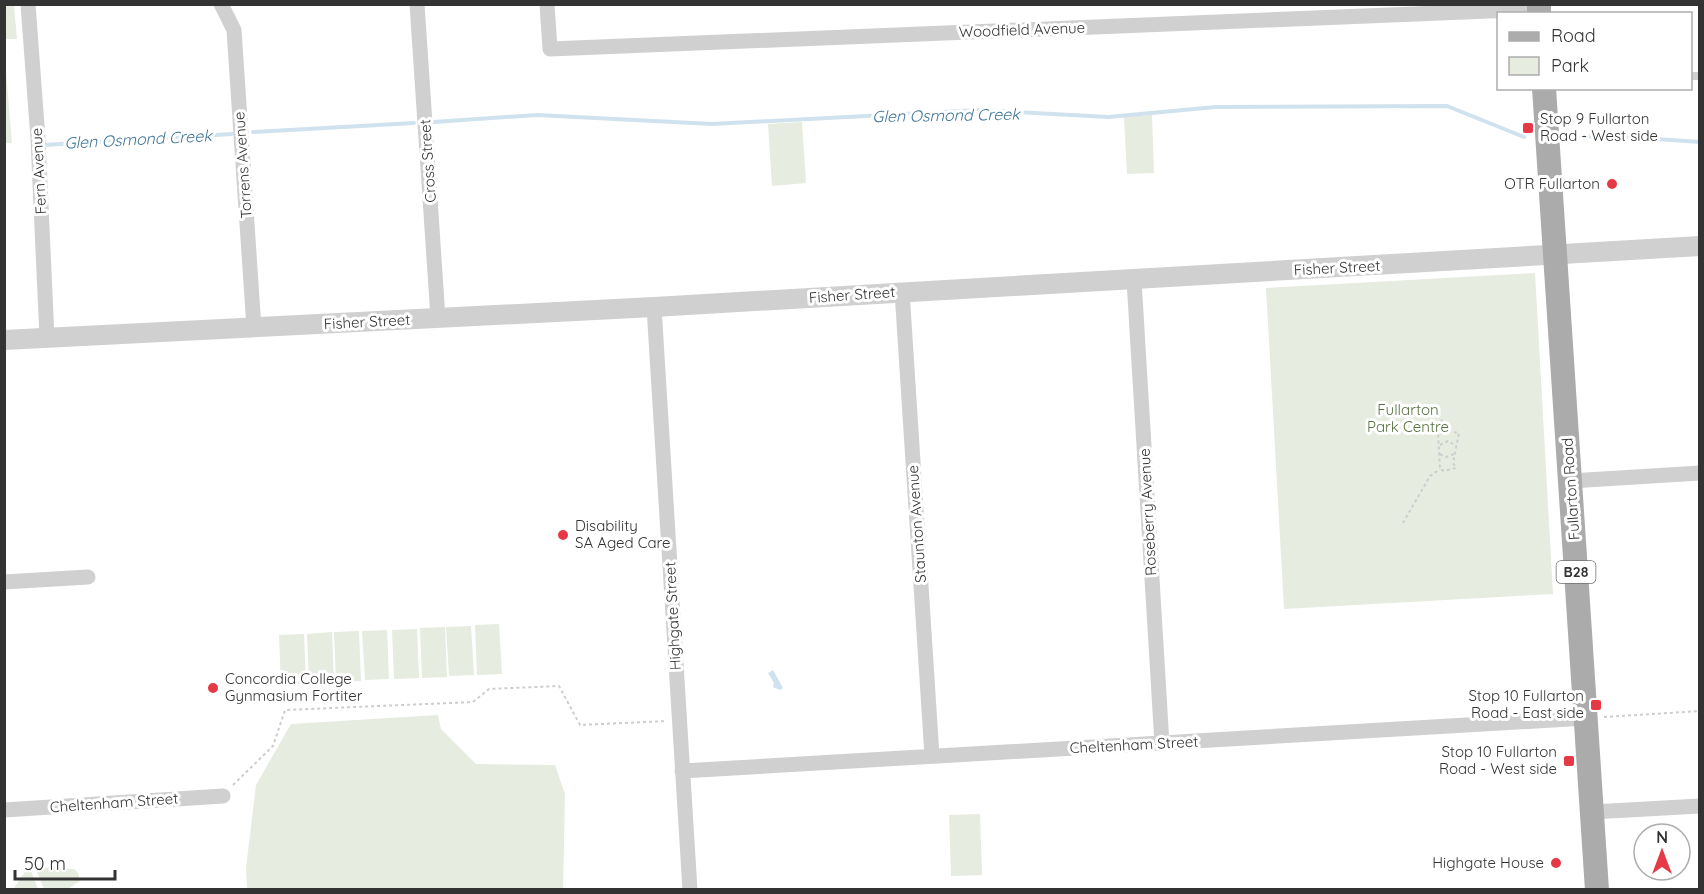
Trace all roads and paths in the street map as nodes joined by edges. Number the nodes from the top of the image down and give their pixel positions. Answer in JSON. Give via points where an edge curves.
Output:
{"nodes":[{"id":1,"x":27,"y":4,"type":"edge"},
{"id":2,"x":221,"y":4,"type":"edge"},
{"id":3,"x":417,"y":4,"type":"edge"},
{"id":4,"x":547,"y":4,"type":"edge"},
{"id":5,"x":1539,"y":9,"type":"edge"},
{"id":6,"x":1544,"y":90,"type":"edge"},
{"id":7,"x":1700,"y":246,"type":"edge"},
{"id":8,"x":1555,"y":254,"type":"junction"},
{"id":9,"x":1134,"y":280,"type":"junction"},
{"id":10,"x":902,"y":291,"type":"junction"},
{"id":11,"x":654,"y":307,"type":"junction"},
{"id":12,"x":438,"y":318,"type":"junction"},
{"id":13,"x":254,"y":328,"type":"junction"},
{"id":14,"x":47,"y":338,"type":"junction"},
{"id":15,"x":4,"y":340,"type":"edge"},
{"id":16,"x":1442,"y":419,"type":"dead end"},
{"id":17,"x":1438,"y":435,"type":"junction"},
{"id":18,"x":1439,"y":447,"type":"junction"},
{"id":19,"x":1456,"y":447,"type":"junction"},
{"id":20,"x":1439,"y":452,"type":"junction"},
{"id":21,"x":1454,"y":453,"type":"junction"},
{"id":22,"x":1440,"y":469,"type":"junction"},
{"id":23,"x":1700,"y":473,"type":"edge"},
{"id":24,"x":1570,"y":481,"type":"junction"},
{"id":25,"x":1403,"y":523,"type":"dead end"},
{"id":26,"x":88,"y":577,"type":"dead end"},
{"id":27,"x":4,"y":582,"type":"edge"},
{"id":28,"x":1700,"y":711,"type":"edge"},
{"id":29,"x":1586,"y":718,"type":"junction"},
{"id":30,"x":679,"y":721,"type":"junction"},
{"id":31,"x":1162,"y":744,"type":"junction"},
{"id":32,"x":932,"y":756,"type":"junction"},
{"id":33,"x":682,"y":771,"type":"junction"},
{"id":34,"x":223,"y":796,"type":"joint"},
{"id":35,"x":1700,"y":806,"type":"edge"},
{"id":36,"x":4,"y":810,"type":"edge"},
{"id":37,"x":1592,"y":812,"type":"junction"},
{"id":38,"x":690,"y":890,"type":"edge"},
{"id":39,"x":1597,"y":890,"type":"edge"}],
"edges":[{"from":1,"to":14,"type":"street","name":"Fern Avenue"},
{"from":2,"to":13,"type":"street","name":"Torrens Avenue","via":[[234,30]]},
{"from":3,"to":12,"type":"street","name":"Cross Street"},
{"from":4,"to":5,"type":"street","name":"Woodfield Avenue","via":[[550,49]]},
{"from":6,"to":8,"type":"main road","name":"Fullarton Road","number":"B28"},
{"from":7,"to":8,"type":"street","name":"Fisher Street"},
{"from":8,"to":9,"type":"street","name":"Fisher Street"},
{"from":8,"to":24,"type":"main road","name":"Fullarton Road","number":"B28"},
{"from":9,"to":10,"type":"street","name":"Fisher Street"},
{"from":9,"to":31,"type":"street","name":"Roseberry Avenue"},
{"from":10,"to":11,"type":"street","name":"Fisher Street"},
{"from":10,"to":32,"type":"street","name":"Staunton Avenue"},
{"from":11,"to":12,"type":"street","name":"Fisher Street"},
{"from":11,"to":30,"type":"street","name":"Highgate Street"},
{"from":12,"to":13,"type":"street","name":"Fisher Street"},
{"from":13,"to":14,"type":"street","name":"Fisher Street"},
{"from":14,"to":15,"type":"street","name":"Fisher Street"},
{"from":16,"to":17,"type":"path"},
{"from":17,"to":18,"type":"path"},
{"from":17,"to":19,"type":"path","via":[[1458,433]]},
{"from":18,"to":19,"type":"path","via":[[1448,441]]},
{"from":18,"to":20,"type":"path"},
{"from":19,"to":21,"type":"path"},
{"from":20,"to":21,"type":"path","via":[[1446,457]]},
{"from":20,"to":22,"type":"path"},
{"from":21,"to":22,"type":"path","via":[[1456,468]]},
{"from":22,"to":25,"type":"path","via":[[1430,476]]},
{"from":23,"to":24,"type":"street"},
{"from":24,"to":29,"type":"main road","name":"Fullarton Road","number":"B28"},
{"from":26,"to":27,"type":"street"},
{"from":28,"to":29,"type":"path"},
{"from":29,"to":31,"type":"street","name":"Cheltenham Street"},
{"from":29,"to":37,"type":"main road","name":"Fullarton Road","number":"B28"},
{"from":30,"to":33,"type":"street","name":"Highgate Street"},
{"from":30,"to":34,"type":"path","via":[[580,725],[560,686],[489,688],[473,702],[285,710],[273,746]]},
{"from":31,"to":32,"type":"street","name":"Cheltenham Street"},
{"from":32,"to":33,"type":"street","name":"Cheltenham Street"},
{"from":33,"to":38,"type":"street","name":"Highgate Street"},
{"from":34,"to":36,"type":"street","name":"Cheltenham Street"},
{"from":35,"to":37,"type":"street"},
{"from":37,"to":39,"type":"main road","name":"Fullarton Road","number":"B28"}]}
